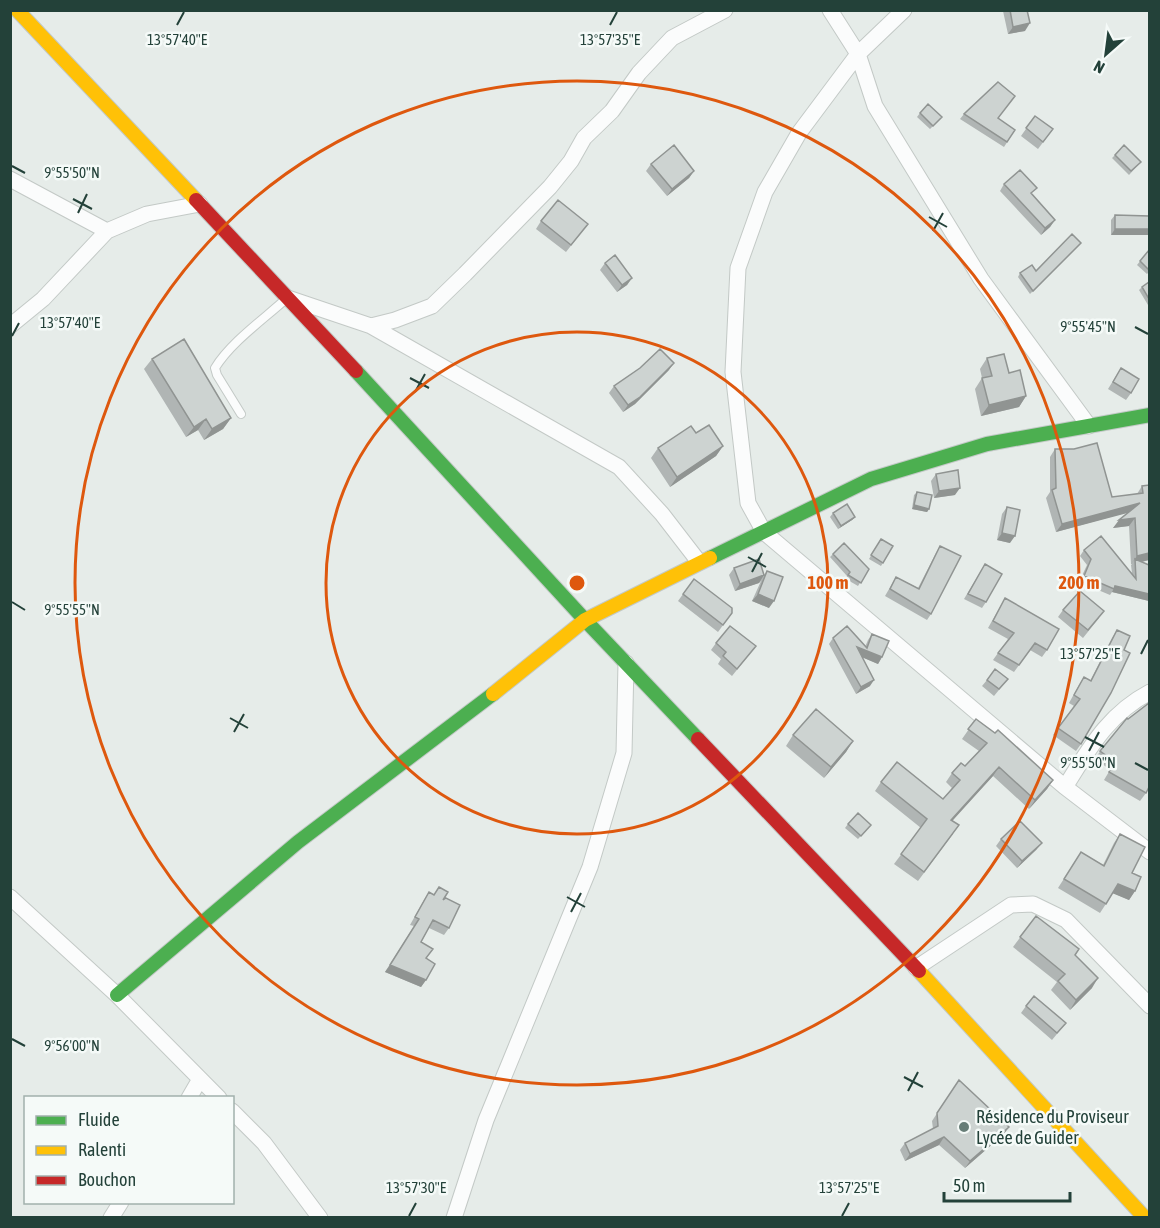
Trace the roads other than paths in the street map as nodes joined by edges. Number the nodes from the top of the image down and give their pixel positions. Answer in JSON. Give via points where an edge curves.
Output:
{"nodes":[{"id":1,"x":17,"y":10,"type":"edge"},
{"id":2,"x":725,"y":10,"type":"edge"},
{"id":3,"x":830,"y":10,"type":"edge"},
{"id":4,"x":904,"y":10,"type":"edge"},
{"id":5,"x":858,"y":54,"type":"junction"},
{"id":6,"x":10,"y":179,"type":"edge"},
{"id":7,"x":200,"y":204,"type":"junction"},
{"id":8,"x":107,"y":231,"type":"junction"},
{"id":9,"x":288,"y":298,"type":"junction"},
{"id":10,"x":10,"y":326,"type":"edge"},
{"id":11,"x":371,"y":326,"type":"junction"},
{"id":12,"x":241,"y":414,"type":"dead end"},
{"id":13,"x":1149,"y":415,"type":"edge"},
{"id":14,"x":1089,"y":426,"type":"junction"},
{"id":15,"x":764,"y":532,"type":"junction"},
{"id":16,"x":699,"y":562,"type":"junction"},
{"id":17,"x":585,"y":620,"type":"junction"},
{"id":18,"x":626,"y":663,"type":"junction"},
{"id":19,"x":1149,"y":692,"type":"edge"},
{"id":20,"x":1065,"y":787,"type":"junction"},
{"id":21,"x":1149,"y":852,"type":"edge"},
{"id":22,"x":10,"y":897,"type":"edge"},
{"id":23,"x":916,"y":968,"type":"junction"},
{"id":24,"x":117,"y":995,"type":"junction"},
{"id":25,"x":1149,"y":1006,"type":"edge"},
{"id":26,"x":200,"y":1079,"type":"junction"},
{"id":27,"x":190,"y":1096,"type":"edge"},
{"id":28,"x":217,"y":1096,"type":"edge"},
{"id":29,"x":234,"y":1113,"type":"edge"},
{"id":30,"x":120,"y":1204,"type":"edge"},
{"id":31,"x":111,"y":1218,"type":"edge"},
{"id":32,"x":320,"y":1218,"type":"edge"},
{"id":33,"x":454,"y":1218,"type":"edge"},
{"id":34,"x":1145,"y":1218,"type":"edge"}],
"edges":[{"from":1,"to":7,"type":"main road"},
{"from":2,"to":11,"type":"street","via":[[672,38],[639,73],[612,111],[584,138],[550,187],[432,306]]},
{"from":3,"to":5,"type":"street"},
{"from":4,"to":5,"type":"street"},
{"from":5,"to":14,"type":"street","via":[[875,106],[981,279]]},
{"from":5,"to":15,"type":"street","via":[[799,133],[765,192],[738,268],[733,372],[748,503]]},
{"from":6,"to":8,"type":"street"},
{"from":7,"to":8,"type":"street","via":[[147,214]]},
{"from":7,"to":9,"type":"main road"},
{"from":8,"to":10,"type":"street","via":[[43,299]]},
{"from":9,"to":11,"type":"street"},
{"from":9,"to":12,"type":"lane","via":[[219,360],[215,368]]},
{"from":9,"to":17,"type":"main road"},
{"from":11,"to":16,"type":"street","via":[[619,466]]},
{"from":13,"to":14,"type":"main road"},
{"from":14,"to":15,"type":"main road","via":[[987,444],[871,479]]},
{"from":15,"to":16,"type":"main road"},
{"from":15,"to":20,"type":"street"},
{"from":16,"to":17,"type":"main road"},
{"from":17,"to":18,"type":"main road"},
{"from":17,"to":24,"type":"main road","via":[[459,722],[298,842]]},
{"from":18,"to":23,"type":"main road"},
{"from":18,"to":33,"type":"street","via":[[624,753],[590,867],[486,1120]]},
{"from":19,"to":20,"type":"street","via":[[1109,721]]},
{"from":20,"to":21,"type":"street"},
{"from":22,"to":24,"type":"street"},
{"from":23,"to":25,"type":"street","via":[[1011,905],[1033,904],[1066,920]]},
{"from":23,"to":34,"type":"main road"},
{"from":24,"to":26,"type":"street"},
{"from":26,"to":27,"type":"street"},
{"from":26,"to":28,"type":"street"},
{"from":29,"to":32,"type":"street","via":[[264,1143]]},
{"from":30,"to":31,"type":"street"}]}
